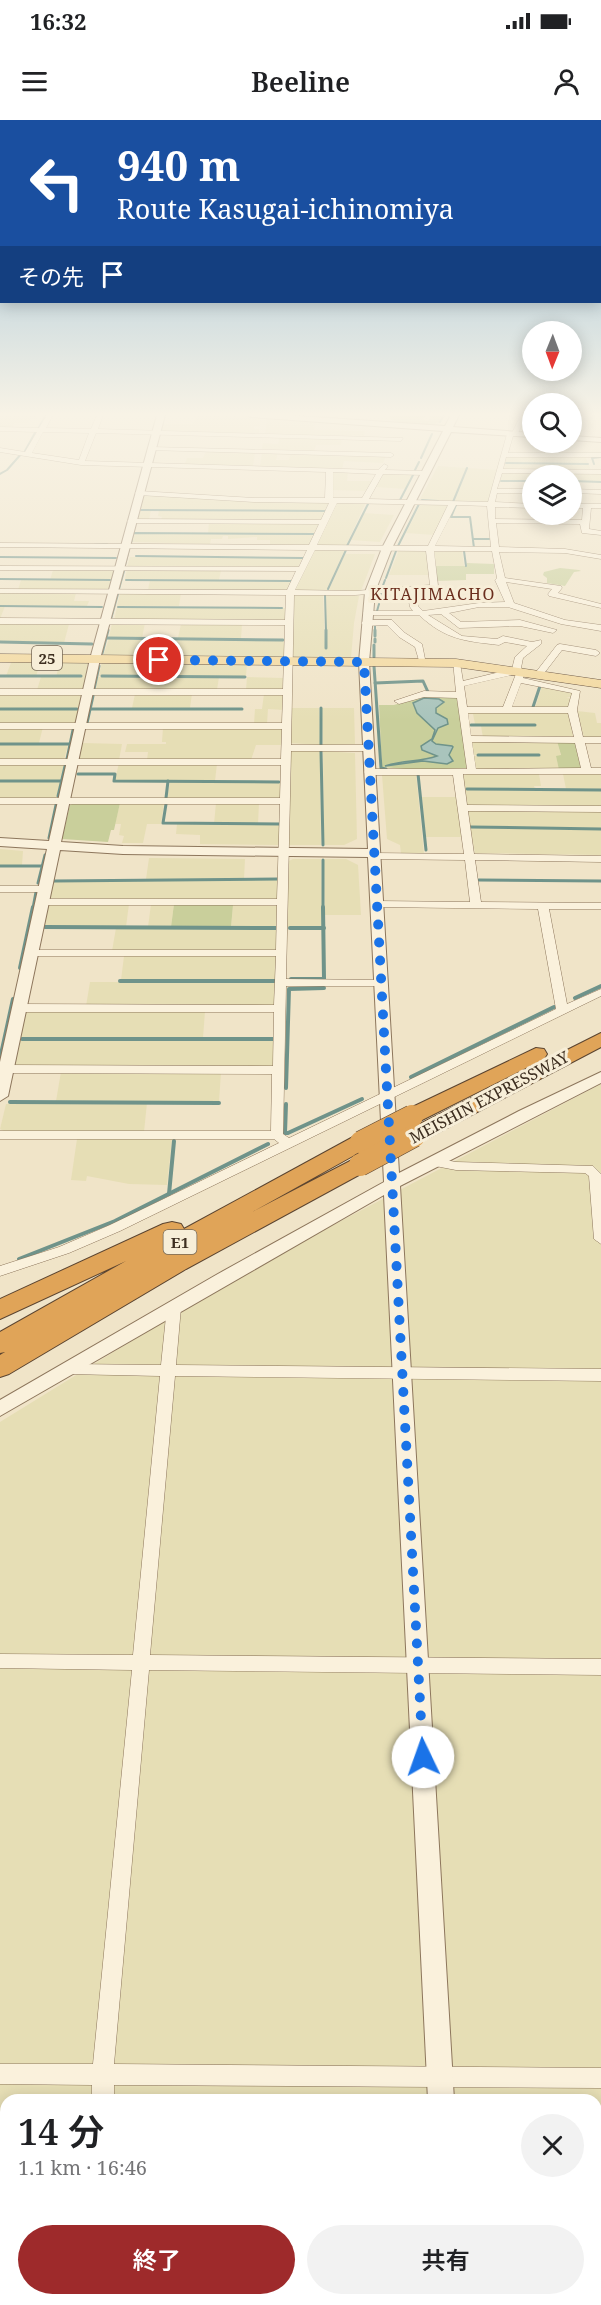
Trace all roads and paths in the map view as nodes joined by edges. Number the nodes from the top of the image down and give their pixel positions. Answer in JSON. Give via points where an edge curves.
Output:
{"nodes":[{"id":1,"x":132,"y":517,"type":"edge"},
{"id":2,"x":325,"y":517,"type":"edge"},
{"id":3,"x":403,"y":517,"type":"edge"},
{"id":4,"x":446,"y":517,"type":"edge"},
{"id":5,"x":492,"y":517,"type":"edge"},
{"id":6,"x":587,"y":517,"type":"edge"},
{"id":7,"x":131,"y":521,"type":"junction"},
{"id":8,"x":492,"y":521,"type":"junction"},
{"id":9,"x":323,"y":522,"type":"junction"},
{"id":10,"x":584,"y":522,"type":"junction"},
{"id":11,"x":601,"y":533,"type":"edge"},
{"id":12,"x":0,"y":545,"type":"edge"},
{"id":13,"x":124,"y":545,"type":"junction"},
{"id":14,"x":311,"y":547,"type":"junction"},
{"id":15,"x":387,"y":548,"type":"junction"},
{"id":16,"x":430,"y":549,"type":"junction"},
{"id":17,"x":496,"y":550,"type":"junction"},
{"id":18,"x":601,"y":557,"type":"edge"},
{"id":19,"x":0,"y":568,"type":"edge"},
{"id":20,"x":118,"y":568,"type":"junction"},
{"id":21,"x":301,"y":569,"type":"junction"},
{"id":22,"x":499,"y":580,"type":"junction"},
{"id":23,"x":411,"y":589,"type":"junction"},
{"id":24,"x":0,"y":591,"type":"edge"},
{"id":25,"x":112,"y":592,"type":"junction"},
{"id":26,"x":370,"y":592,"type":"junction"},
{"id":27,"x":290,"y":593,"type":"junction"},
{"id":28,"x":510,"y":604,"type":"junction"},
{"id":29,"x":443,"y":612,"type":"junction"},
{"id":30,"x":421,"y":613,"type":"junction"},
{"id":31,"x":593,"y":614,"type":"edge"},
{"id":32,"x":366,"y":618,"type":"junction"},
{"id":33,"x":0,"y":621,"type":"edge"},
{"id":34,"x":105,"y":621,"type":"junction"},
{"id":35,"x":564,"y":622,"type":"junction"},
{"id":36,"x":289,"y":623,"type":"junction"},
{"id":37,"x":601,"y":628,"type":"edge"},
{"id":38,"x":553,"y":630,"type":"junction"},
{"id":39,"x":534,"y":645,"type":"junction"},
{"id":40,"x":599,"y":652,"type":"edge"},
{"id":41,"x":0,"y":658,"type":"edge"},
{"id":42,"x":95,"y":659,"type":"junction"},
{"id":43,"x":288,"y":661,"type":"junction"},
{"id":44,"x":364,"y":662,"type":"junction"},
{"id":45,"x":423,"y":662,"type":"junction"},
{"id":46,"x":456,"y":663,"type":"junction"},
{"id":47,"x":519,"y":672,"type":"junction"},
{"id":48,"x":539,"y":674,"type":"junction"},
{"id":49,"x":601,"y":684,"type":"edge"},
{"id":50,"x":460,"y":690,"type":"junction"},
{"id":51,"x":0,"y":692,"type":"edge"},
{"id":52,"x":88,"y":692,"type":"junction"},
{"id":53,"x":288,"y":692,"type":"junction"},
{"id":54,"x":399,"y":701,"type":"dead end"},
{"id":55,"x":463,"y":710,"type":"junction"},
{"id":56,"x":506,"y":710,"type":"junction"},
{"id":57,"x":572,"y":710,"type":"junction"},
{"id":58,"x":0,"y":726,"type":"edge"},
{"id":59,"x":80,"y":726,"type":"junction"},
{"id":60,"x":287,"y":726,"type":"junction"},
{"id":61,"x":467,"y":739,"type":"junction"},
{"id":62,"x":579,"y":740,"type":"junction"},
{"id":63,"x":601,"y":740,"type":"edge"},
{"id":64,"x":286,"y":748,"type":"junction"},
{"id":65,"x":368,"y":748,"type":"junction"},
{"id":66,"x":0,"y":762,"type":"edge"},
{"id":67,"x":72,"y":762,"type":"junction"},
{"id":68,"x":286,"y":762,"type":"junction"},
{"id":69,"x":587,"y":771,"type":"junction"},
{"id":70,"x":601,"y":771,"type":"edge"},
{"id":71,"x":369,"y":772,"type":"junction"},
{"id":72,"x":458,"y":772,"type":"junction"},
{"id":73,"x":472,"y":772,"type":"junction"},
{"id":74,"x":0,"y":801,"type":"edge"},
{"id":75,"x":64,"y":801,"type":"junction"},
{"id":76,"x":285,"y":801,"type":"junction"},
{"id":77,"x":463,"y":808,"type":"junction"},
{"id":78,"x":601,"y":809,"type":"edge"},
{"id":79,"x":0,"y":842,"type":"edge"},
{"id":80,"x":54,"y":847,"type":"junction"},
{"id":81,"x":284,"y":852,"type":"junction"},
{"id":82,"x":373,"y":855,"type":"junction"},
{"id":83,"x":470,"y":857,"type":"junction"},
{"id":84,"x":601,"y":859,"type":"edge"},
{"id":85,"x":0,"y":889,"type":"edge"},
{"id":86,"x":43,"y":895,"type":"junction"},
{"id":87,"x":283,"y":902,"type":"junction"},
{"id":88,"x":376,"y":904,"type":"junction"},
{"id":89,"x":476,"y":905,"type":"junction"},
{"id":90,"x":543,"y":906,"type":"junction"},
{"id":91,"x":601,"y":906,"type":"edge"},
{"id":92,"x":31,"y":953,"type":"junction"},
{"id":93,"x":282,"y":953,"type":"junction"},
{"id":94,"x":281,"y":982,"type":"junction"},
{"id":95,"x":380,"y":983,"type":"junction"},
{"id":96,"x":601,"y":992,"type":"edge"},
{"id":97,"x":19,"y":1008,"type":"junction"},
{"id":98,"x":281,"y":1009,"type":"junction"},
{"id":99,"x":562,"y":1010,"type":"junction"},
{"id":100,"x":601,"y":1023,"type":"edge"},
{"id":101,"x":601,"y":1039,"type":"edge"},
{"id":102,"x":601,"y":1048,"type":"edge"},
{"id":103,"x":554,"y":1062,"type":"junction"},
{"id":104,"x":6,"y":1069,"type":"junction"},
{"id":105,"x":279,"y":1070,"type":"junction"},
{"id":106,"x":601,"y":1077,"type":"edge"},
{"id":107,"x":0,"y":1096,"type":"edge"},
{"id":108,"x":385,"y":1096,"type":"junction"},
{"id":109,"x":413,"y":1126,"type":"junction"},
{"id":110,"x":0,"y":1135,"type":"edge"},
{"id":111,"x":282,"y":1140,"type":"junction"},
{"id":112,"x":360,"y":1153,"type":"junction"},
{"id":113,"x":435,"y":1162,"type":"junction"},
{"id":114,"x":390,"y":1186,"type":"junction"},
{"id":115,"x":259,"y":1200,"type":"junction"},
{"id":116,"x":601,"y":1239,"type":"edge"},
{"id":117,"x":0,"y":1271,"type":"edge"},
{"id":118,"x":174,"y":1307,"type":"junction"},
{"id":119,"x":0,"y":1310,"type":"edge"},
{"id":120,"x":0,"y":1344,"type":"edge"},
{"id":121,"x":0,"y":1367,"type":"edge"},
{"id":122,"x":67,"y":1369,"type":"junction"},
{"id":123,"x":167,"y":1371,"type":"junction"},
{"id":124,"x":400,"y":1373,"type":"junction"},
{"id":125,"x":601,"y":1375,"type":"edge"},
{"id":126,"x":0,"y":1409,"type":"edge"},
{"id":127,"x":0,"y":1661,"type":"edge"},
{"id":128,"x":141,"y":1662,"type":"junction"},
{"id":129,"x":417,"y":1666,"type":"junction"},
{"id":130,"x":601,"y":1667,"type":"edge"},
{"id":131,"x":0,"y":2073,"type":"edge"},
{"id":132,"x":103,"y":2073,"type":"junction"},
{"id":133,"x":601,"y":2078,"type":"edge"},
{"id":134,"x":441,"y":2089,"type":"edge"},
{"id":135,"x":103,"y":2094,"type":"edge"}],
"edges":[{"from":1,"to":7,"type":"street"},
{"from":2,"to":9,"type":"street"},
{"from":3,"to":15,"type":"street"},
{"from":4,"to":16,"type":"street"},
{"from":5,"to":8,"type":"street"},
{"from":6,"to":10,"type":"street"},
{"from":7,"to":9,"type":"street"},
{"from":7,"to":13,"type":"street"},
{"from":8,"to":10,"type":"street"},
{"from":8,"to":17,"type":"street"},
{"from":9,"to":14,"type":"street"},
{"from":10,"to":11,"type":"street","via":[[585,531]]},
{"from":12,"to":13,"type":"street"},
{"from":13,"to":14,"type":"street"},
{"from":13,"to":20,"type":"street"},
{"from":14,"to":15,"type":"street"},
{"from":14,"to":21,"type":"street"},
{"from":15,"to":16,"type":"street"},
{"from":15,"to":26,"type":"street"},
{"from":16,"to":17,"type":"street"},
{"from":16,"to":23,"type":"street","via":[[434,587]]},
{"from":17,"to":18,"type":"street","via":[[564,551]]},
{"from":17,"to":22,"type":"street"},
{"from":19,"to":20,"type":"street"},
{"from":20,"to":21,"type":"street"},
{"from":20,"to":25,"type":"street"},
{"from":21,"to":27,"type":"street"},
{"from":22,"to":28,"type":"street"},
{"from":22,"to":31,"type":"street","via":[[558,588],[552,594]]},
{"from":23,"to":26,"type":"street"},
{"from":23,"to":30,"type":"street","via":[[414,607]]},
{"from":24,"to":25,"type":"street"},
{"from":25,"to":27,"type":"street"},
{"from":25,"to":34,"type":"street"},
{"from":26,"to":27,"type":"street"},
{"from":26,"to":32,"type":"street"},
{"from":27,"to":36,"type":"street"},
{"from":28,"to":29,"type":"street","via":[[479,604]]},
{"from":28,"to":35,"type":"street"},
{"from":29,"to":30,"type":"street"},
{"from":29,"to":38,"type":"street","via":[[459,625],[520,623]]},
{"from":30,"to":32,"type":"street"},
{"from":30,"to":39,"type":"street","via":[[460,638],[499,642],[503,639]]},
{"from":31,"to":35,"type":"street"},
{"from":31,"to":37,"type":"street"},
{"from":32,"to":44,"type":"street"},
{"from":32,"to":45,"type":"street","via":[[389,622],[419,646]]},
{"from":33,"to":34,"type":"street"},
{"from":34,"to":36,"type":"street"},
{"from":34,"to":42,"type":"street"},
{"from":35,"to":38,"type":"street"},
{"from":36,"to":43,"type":"street"},
{"from":38,"to":39,"type":"street"},
{"from":39,"to":47,"type":"street","via":[[519,657]]},
{"from":40,"to":48,"type":"street","via":[[560,647]]},
{"from":41,"to":42,"type":"main road","number":"25"},
{"from":42,"to":43,"type":"main road","number":"25"},
{"from":42,"to":52,"type":"street"},
{"from":43,"to":44,"type":"main road","number":"25"},
{"from":43,"to":53,"type":"street"},
{"from":44,"to":45,"type":"main road","number":"25"},
{"from":44,"to":65,"type":"street"},
{"from":45,"to":46,"type":"main road","number":"25"},
{"from":46,"to":47,"type":"main road","number":"25"},
{"from":46,"to":50,"type":"street"},
{"from":47,"to":48,"type":"main road","number":"25"},
{"from":47,"to":50,"type":"street"},
{"from":47,"to":56,"type":"street"},
{"from":47,"to":57,"type":"street","via":[[576,691]]},
{"from":48,"to":49,"type":"main road","number":"25"},
{"from":50,"to":54,"type":"street"},
{"from":50,"to":55,"type":"street"},
{"from":51,"to":52,"type":"street"},
{"from":52,"to":53,"type":"street"},
{"from":52,"to":59,"type":"street"},
{"from":53,"to":60,"type":"street"},
{"from":55,"to":56,"type":"street"},
{"from":55,"to":61,"type":"street"},
{"from":56,"to":57,"type":"street"},
{"from":57,"to":62,"type":"street"},
{"from":58,"to":59,"type":"street"},
{"from":59,"to":60,"type":"street"},
{"from":59,"to":67,"type":"street"},
{"from":60,"to":64,"type":"street"},
{"from":61,"to":62,"type":"street"},
{"from":61,"to":73,"type":"street"},
{"from":62,"to":63,"type":"street"},
{"from":62,"to":69,"type":"street"},
{"from":64,"to":65,"type":"street"},
{"from":64,"to":68,"type":"street"},
{"from":65,"to":71,"type":"street"},
{"from":66,"to":67,"type":"street"},
{"from":67,"to":68,"type":"street"},
{"from":67,"to":75,"type":"street"},
{"from":68,"to":76,"type":"street"},
{"from":69,"to":70,"type":"street"},
{"from":69,"to":73,"type":"street"},
{"from":71,"to":72,"type":"street"},
{"from":71,"to":82,"type":"street"},
{"from":72,"to":73,"type":"street"},
{"from":72,"to":77,"type":"street"},
{"from":74,"to":75,"type":"street"},
{"from":75,"to":76,"type":"street"},
{"from":75,"to":80,"type":"street"},
{"from":76,"to":81,"type":"street"},
{"from":77,"to":78,"type":"street"},
{"from":77,"to":83,"type":"street"},
{"from":79,"to":80,"type":"street"},
{"from":80,"to":81,"type":"street"},
{"from":80,"to":86,"type":"street"},
{"from":81,"to":82,"type":"street"},
{"from":81,"to":87,"type":"street"},
{"from":82,"to":83,"type":"street"},
{"from":82,"to":88,"type":"street"},
{"from":83,"to":84,"type":"street"},
{"from":83,"to":89,"type":"street"},
{"from":85,"to":86,"type":"street"},
{"from":86,"to":87,"type":"street"},
{"from":86,"to":92,"type":"street"},
{"from":87,"to":93,"type":"street"},
{"from":88,"to":89,"type":"street"},
{"from":88,"to":95,"type":"street"},
{"from":89,"to":90,"type":"street"},
{"from":90,"to":91,"type":"street"},
{"from":90,"to":99,"type":"street"},
{"from":92,"to":93,"type":"street"},
{"from":92,"to":97,"type":"street"},
{"from":93,"to":94,"type":"street"},
{"from":94,"to":95,"type":"street"},
{"from":94,"to":98,"type":"street"},
{"from":95,"to":108,"type":"street"},
{"from":96,"to":99,"type":"street"},
{"from":97,"to":98,"type":"street"},
{"from":97,"to":104,"type":"street"},
{"from":98,"to":105,"type":"street"},
{"from":99,"to":108,"type":"street"},
{"from":100,"to":109,"type":"highway","name":"MEISHIN EXPRESSWAY","number":"E1"},
{"from":101,"to":103,"type":"highway","name":"MEISHIN EXPRESSWAY","number":"E1"},
{"from":102,"to":103,"type":"highway"},
{"from":103,"to":109,"type":"highway","name":"MEISHIN EXPRESSWAY","number":"E1"},
{"from":104,"to":105,"type":"street"},
{"from":104,"to":107,"type":"street"},
{"from":105,"to":111,"type":"street"},
{"from":106,"to":113,"type":"street","via":[[502,1124]]},
{"from":108,"to":111,"type":"street"},
{"from":108,"to":114,"type":"street"},
{"from":109,"to":112,"type":"highway","name":"MEISHIN EXPRESSWAY","number":"E1","bridge":true},
{"from":110,"to":111,"type":"street"},
{"from":111,"to":117,"type":"street","via":[[115,1228]]},
{"from":112,"to":115,"type":"highway","name":"MEISHIN EXPRESSWAY","number":"E1"},
{"from":112,"to":121,"type":"highway","name":"MEISHIN EXPRESSWAY","number":"E1"},
{"from":113,"to":114,"type":"street"},
{"from":113,"to":116,"type":"street","via":[[456,1166],[588,1169],[595,1175]]},
{"from":114,"to":118,"type":"street"},
{"from":114,"to":124,"type":"street"},
{"from":115,"to":119,"type":"highway","via":[[216,1209]]},
{"from":115,"to":120,"type":"highway","name":"MEISHIN EXPRESSWAY","number":"E1"},
{"from":118,"to":122,"type":"street"},
{"from":118,"to":123,"type":"street"},
{"from":122,"to":123,"type":"street"},
{"from":122,"to":126,"type":"street"},
{"from":123,"to":124,"type":"street"},
{"from":123,"to":128,"type":"street"},
{"from":124,"to":125,"type":"street"},
{"from":124,"to":129,"type":"street"},
{"from":127,"to":128,"type":"street"},
{"from":128,"to":129,"type":"street"},
{"from":128,"to":132,"type":"street"},
{"from":129,"to":130,"type":"street"},
{"from":129,"to":134,"type":"street"},
{"from":131,"to":132,"type":"street"},
{"from":132,"to":134,"type":"street"},
{"from":132,"to":135,"type":"street"},
{"from":133,"to":134,"type":"street"}]}
